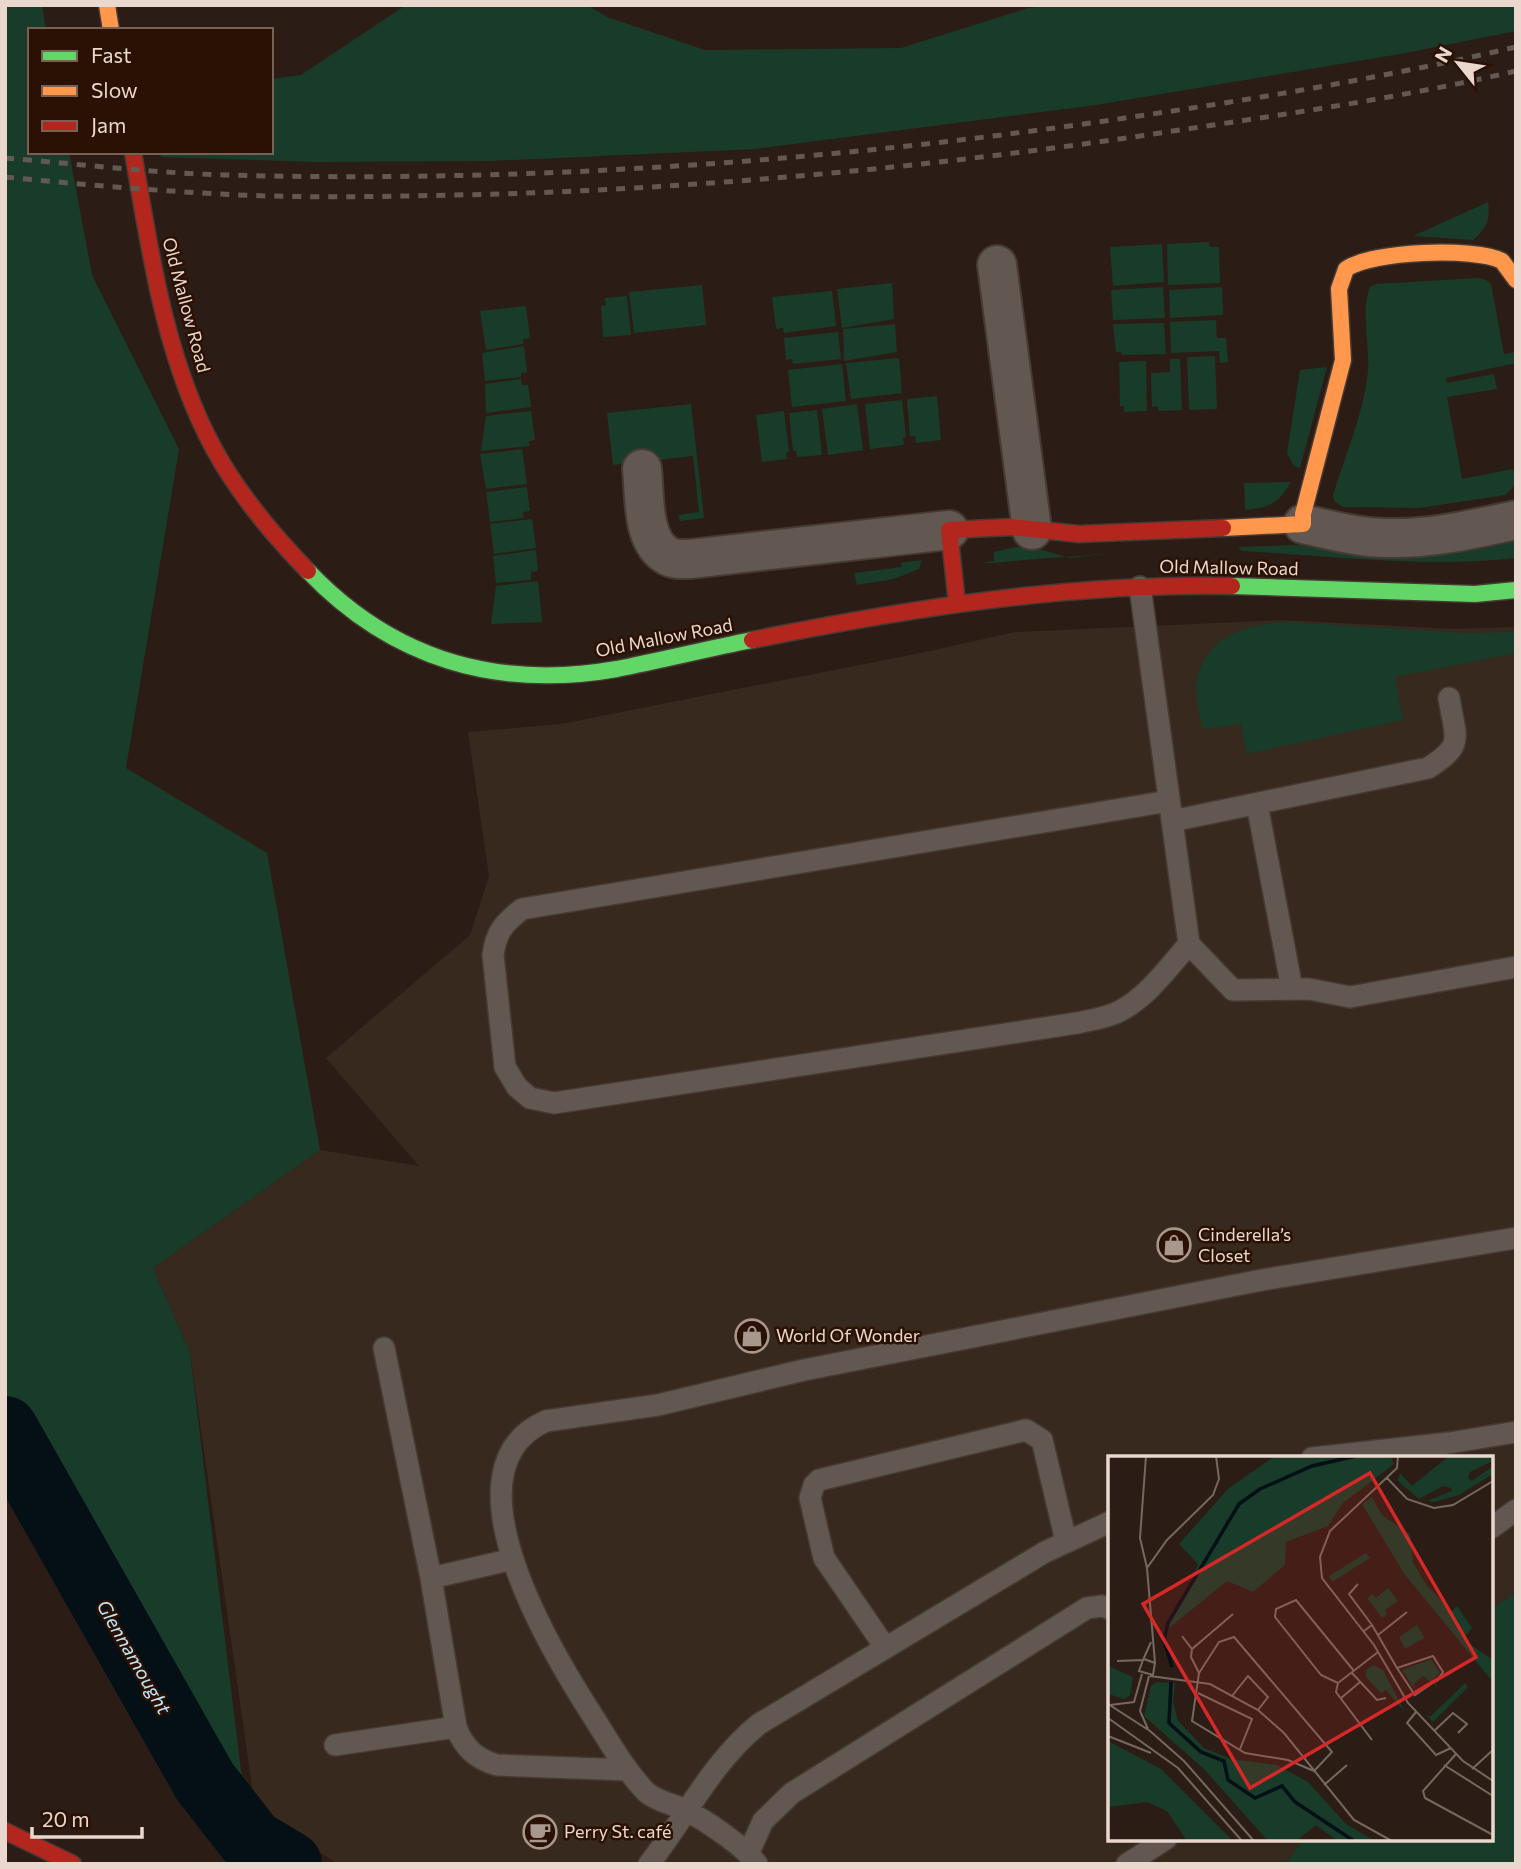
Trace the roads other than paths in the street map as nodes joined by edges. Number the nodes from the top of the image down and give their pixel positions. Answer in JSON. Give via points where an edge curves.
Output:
{"nodes":[{"id":1,"x":107,"y":5,"type":"edge"},
{"id":2,"x":111,"y":28,"type":"edge"},
{"id":3,"x":133,"y":154,"type":"edge"},
{"id":4,"x":997,"y":265,"type":"dead end"},
{"id":5,"x":1516,"y":280,"type":"edge"},
{"id":6,"x":642,"y":469,"type":"dead end"},
{"id":7,"x":1516,"y":520,"type":"edge"},
{"id":8,"x":1303,"y":524,"type":"junction"},
{"id":9,"x":949,"y":530,"type":"junction"},
{"id":10,"x":1032,"y":530,"type":"junction"},
{"id":11,"x":1140,"y":587,"type":"junction"},
{"id":12,"x":1516,"y":590,"type":"edge"},
{"id":13,"x":957,"y":603,"type":"junction"},
{"id":14,"x":1449,"y":698,"type":"dead end"},
{"id":15,"x":1256,"y":804,"type":"junction"},
{"id":16,"x":1170,"y":811,"type":"junction"},
{"id":17,"x":1189,"y":944,"type":"junction"},
{"id":18,"x":1516,"y":967,"type":"edge"},
{"id":19,"x":1292,"y":989,"type":"junction"},
{"id":20,"x":1516,"y":1238,"type":"edge"},
{"id":21,"x":384,"y":1348,"type":"dead end"},
{"id":22,"x":1516,"y":1432,"type":"edge"},
{"id":23,"x":1330,"y":1456,"type":"edge"},
{"id":24,"x":1516,"y":1510,"type":"edge"},
{"id":25,"x":1108,"y":1523,"type":"edge"},
{"id":26,"x":1493,"y":1527,"type":"edge"},
{"id":27,"x":1066,"y":1541,"type":"junction"},
{"id":28,"x":513,"y":1559,"type":"junction"},
{"id":29,"x":431,"y":1578,"type":"junction"},
{"id":30,"x":1108,"y":1608,"type":"edge"},
{"id":31,"x":885,"y":1647,"type":"junction"},
{"id":32,"x":456,"y":1727,"type":"junction"},
{"id":33,"x":335,"y":1745,"type":"dead end"},
{"id":34,"x":628,"y":1770,"type":"junction"},
{"id":35,"x":686,"y":1810,"type":"junction"},
{"id":36,"x":5,"y":1831,"type":"edge"},
{"id":37,"x":1163,"y":1841,"type":"edge"},
{"id":38,"x":753,"y":1858,"type":"edge"},
{"id":39,"x":73,"y":1864,"type":"edge"},
{"id":40,"x":649,"y":1864,"type":"edge"},
{"id":41,"x":1126,"y":1864,"type":"edge"}],
"edges":[{"from":1,"to":2,"type":"street"},
{"from":3,"to":13,"type":"street","name":"Old Mallow Road","via":[[168,325],[218,456],[307,573],[341,605],[399,641],[480,671],[569,674]]},
{"from":4,"to":10,"type":"street"},
{"from":5,"to":8,"type":"street","via":[[1500,259],[1479,253],[1377,256],[1346,270],[1339,289],[1343,359]]},
{"from":6,"to":9,"type":"street","via":[[653,540],[674,558]]},
{"from":7,"to":8,"type":"street","via":[[1388,538]]},
{"from":8,"to":10,"type":"street","via":[[1079,534]]},
{"from":9,"to":10,"type":"street"},
{"from":9,"to":13,"type":"street"},
{"from":11,"to":12,"type":"street","name":"Old Mallow Road","via":[[1475,594]]},
{"from":11,"to":13,"type":"street","name":"Old Mallow Road"},
{"from":11,"to":16,"type":"lane"},
{"from":14,"to":15,"type":"lane","via":[[1456,742],[1428,768]]},
{"from":15,"to":16,"type":"lane"},
{"from":15,"to":19,"type":"lane"},
{"from":16,"to":17,"type":"lane"},
{"from":16,"to":17,"type":"lane","via":[[522,909],[504,923],[494,946],[505,1068],[530,1098],[554,1103],[1077,1023],[1110,1015],[1132,1003]]},
{"from":17,"to":19,"type":"lane","via":[[1233,990]]},
{"from":18,"to":19,"type":"lane","via":[[1350,997]]},
{"from":20,"to":28,"type":"lane","via":[[1262,1280],[804,1370],[657,1405],[546,1421],[517,1440],[504,1469],[502,1510]]},
{"from":21,"to":29,"type":"lane"},
{"from":22,"to":23,"type":"lane"},
{"from":24,"to":26,"type":"lane"},
{"from":25,"to":27,"type":"lane"},
{"from":27,"to":31,"type":"lane"},
{"from":27,"to":31,"type":"lane","via":[[1042,1440],[1026,1430],[819,1480],[810,1498],[824,1558]]},
{"from":28,"to":29,"type":"lane"},
{"from":28,"to":34,"type":"lane","via":[[555,1654]]},
{"from":29,"to":32,"type":"lane"},
{"from":30,"to":38,"type":"lane","via":[[1087,1608],[792,1793],[764,1821]]},
{"from":31,"to":35,"type":"lane","via":[[738,1741]]},
{"from":32,"to":33,"type":"lane"},
{"from":32,"to":34,"type":"lane","via":[[470,1752],[497,1765]]},
{"from":34,"to":35,"type":"lane","via":[[649,1795]]},
{"from":35,"to":38,"type":"lane"},
{"from":35,"to":40,"type":"lane"},
{"from":36,"to":39,"type":"street"},
{"from":37,"to":41,"type":"lane"}]}
